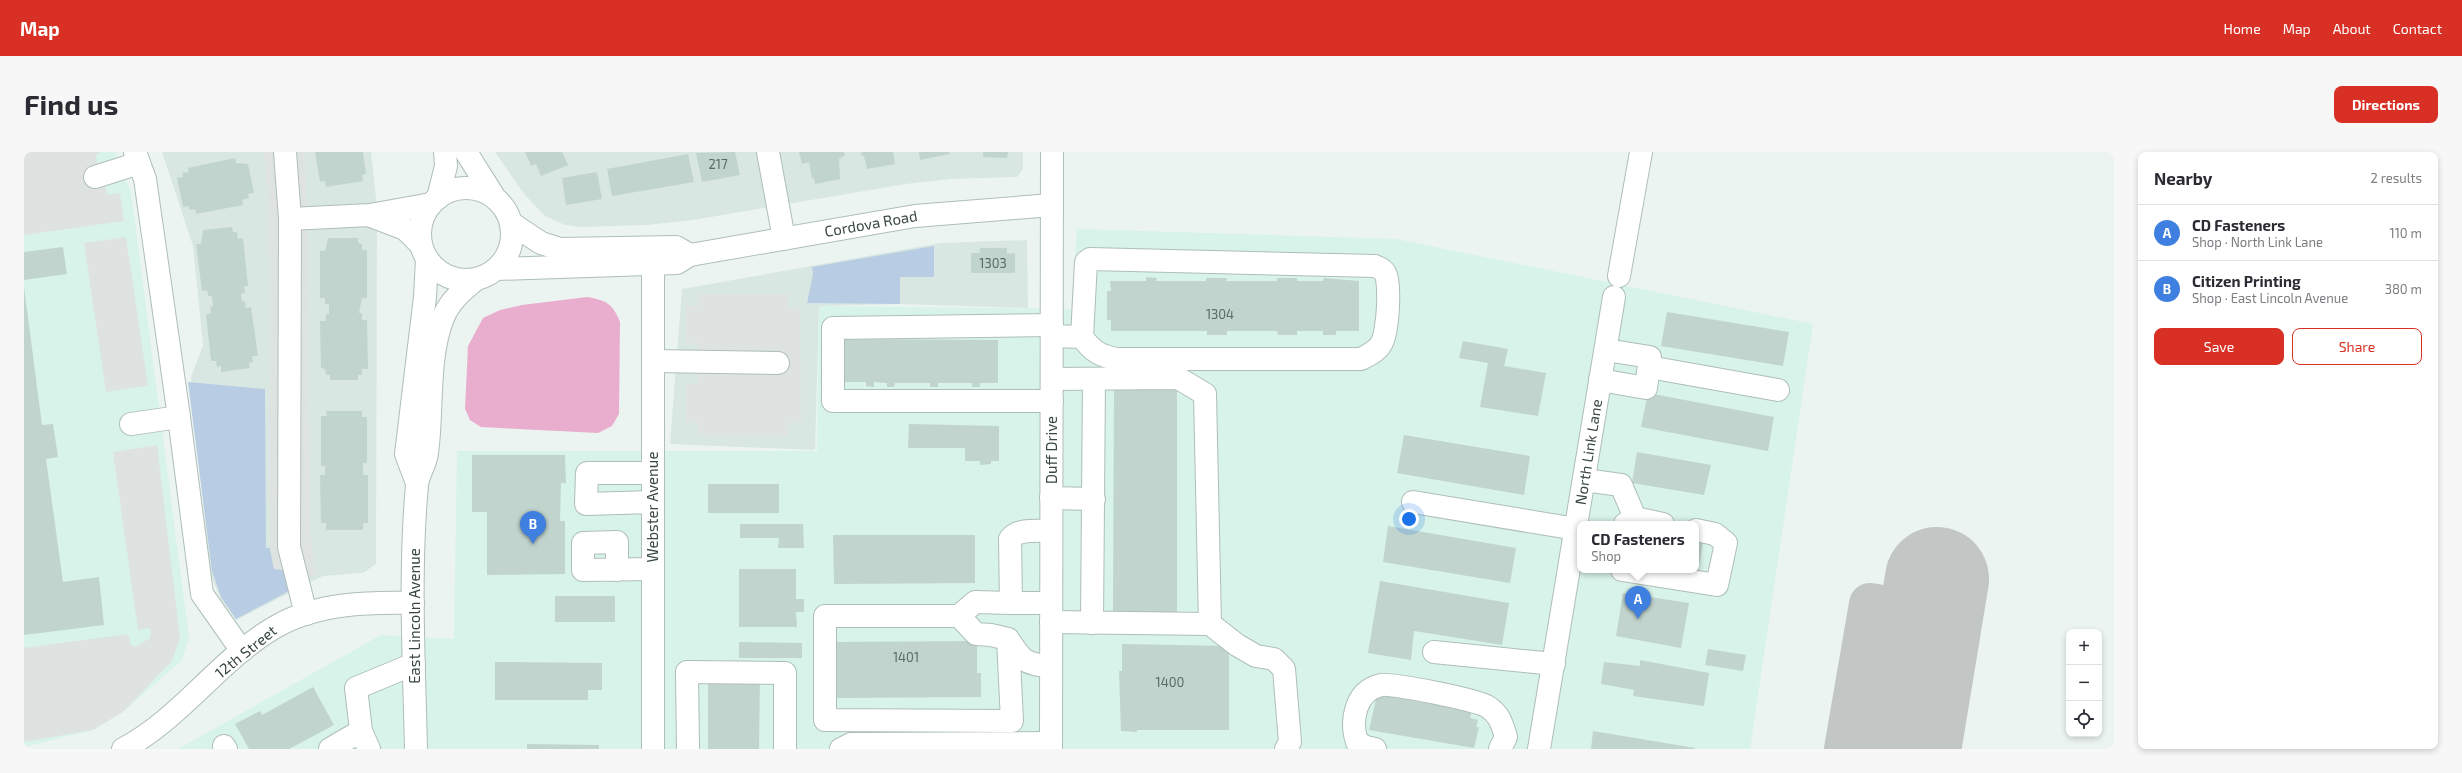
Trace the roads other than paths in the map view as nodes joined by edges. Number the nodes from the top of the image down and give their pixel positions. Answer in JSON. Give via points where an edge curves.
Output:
{"nodes":[{"id":1,"x":285,"y":152,"type":"edge"},
{"id":2,"x":445,"y":152,"type":"edge"},
{"id":3,"x":466,"y":152,"type":"edge"},
{"id":4,"x":768,"y":152,"type":"edge"},
{"id":5,"x":1052,"y":152,"type":"edge"},
{"id":6,"x":1641,"y":152,"type":"edge"},
{"id":7,"x":137,"y":158,"type":"edge"},
{"id":8,"x":95,"y":177,"type":"dead end"},
{"id":9,"x":493,"y":195,"type":"junction"},
{"id":10,"x":434,"y":201,"type":"junction"},
{"id":11,"x":1052,"y":205,"type":"junction"},
{"id":12,"x":370,"y":215,"type":"junction"},
{"id":13,"x":290,"y":219,"type":"junction"},
{"id":14,"x":511,"y":223,"type":"junction"},
{"id":15,"x":784,"y":240,"type":"junction"},
{"id":16,"x":424,"y":252,"type":"junction"},
{"id":17,"x":690,"y":255,"type":"junction"},
{"id":18,"x":1052,"y":259,"type":"junction"},
{"id":19,"x":1086,"y":262,"type":"junction"},
{"id":20,"x":653,"y":266,"type":"junction"},
{"id":21,"x":497,"y":269,"type":"junction"},
{"id":22,"x":474,"y":281,"type":"junction"},
{"id":23,"x":1052,"y":330,"type":"junction"},
{"id":24,"x":1082,"y":337,"type":"junction"},
{"id":25,"x":1606,"y":350,"type":"junction"},
{"id":26,"x":653,"y":361,"type":"junction"},
{"id":27,"x":778,"y":364,"type":"dead end"},
{"id":28,"x":1649,"y":367,"type":"junction"},
{"id":29,"x":1052,"y":379,"type":"junction"},
{"id":30,"x":1094,"y":379,"type":"junction"},
{"id":31,"x":1600,"y":380,"type":"junction"},
{"id":32,"x":1778,"y":390,"type":"dead end"},
{"id":33,"x":1052,"y":401,"type":"junction"},
{"id":34,"x":179,"y":416,"type":"junction"},
{"id":35,"x":132,"y":424,"type":"dead end"},
{"id":36,"x":653,"y":473,"type":"junction"},
{"id":37,"x":1584,"y":480,"type":"junction"},
{"id":38,"x":417,"y":483,"type":"junction"},
{"id":39,"x":1052,"y":498,"type":"junction"},
{"id":40,"x":1094,"y":499,"type":"junction"},
{"id":41,"x":653,"y":502,"type":"junction"},
{"id":42,"x":1413,"y":502,"type":"dead end"},
{"id":43,"x":1577,"y":521,"type":"edge"},
{"id":44,"x":1630,"y":521,"type":"edge"},
{"id":45,"x":1577,"y":523,"type":"edge"},
{"id":46,"x":1576,"y":529,"type":"junction"},
{"id":47,"x":1051,"y":531,"type":"junction"},
{"id":48,"x":1699,"y":531,"type":"edge"},
{"id":49,"x":1576,"y":558,"type":"edge"},
{"id":50,"x":653,"y":569,"type":"junction"},
{"id":51,"x":617,"y":570,"type":"dead end"},
{"id":52,"x":1640,"y":573,"type":"edge"},
{"id":53,"x":1011,"y":602,"type":"junction"},
{"id":54,"x":413,"y":603,"type":"junction"},
{"id":55,"x":1051,"y":613,"type":"junction"},
{"id":56,"x":306,"y":614,"type":"junction"},
{"id":57,"x":959,"y":616,"type":"junction"},
{"id":58,"x":1092,"y":623,"type":"junction"},
{"id":59,"x":1210,"y":624,"type":"junction"},
{"id":60,"x":1008,"y":639,"type":"junction"},
{"id":61,"x":242,"y":651,"type":"junction"},
{"id":62,"x":1434,"y":652,"type":"dead end"},
{"id":63,"x":414,"y":664,"type":"junction"},
{"id":64,"x":1554,"y":664,"type":"junction"},
{"id":65,"x":1051,"y":667,"type":"junction"},
{"id":66,"x":365,"y":740,"type":"edge"},
{"id":67,"x":1503,"y":743,"type":"edge"},
{"id":68,"x":1051,"y":746,"type":"edge"},
{"id":69,"x":1362,"y":747,"type":"edge"},
{"id":70,"x":1540,"y":747,"type":"edge"},
{"id":71,"x":123,"y":749,"type":"edge"},
{"id":72,"x":330,"y":749,"type":"edge"},
{"id":73,"x":416,"y":749,"type":"edge"},
{"id":74,"x":653,"y":749,"type":"edge"},
{"id":75,"x":688,"y":749,"type":"edge"},
{"id":76,"x":784,"y":749,"type":"edge"},
{"id":77,"x":841,"y":749,"type":"edge"},
{"id":78,"x":1286,"y":749,"type":"edge"}],
"edges":[{"from":1,"to":13,"type":"street"},
{"from":2,"to":10,"type":"street","via":[[446,166]]},
{"from":3,"to":9,"type":"street"},
{"from":4,"to":15,"type":"street"},
{"from":5,"to":11,"type":"street","name":"Duff Drive"},
{"from":6,"to":25,"type":"street","name":"North Link Lane"},
{"from":7,"to":8,"type":"street"},
{"from":7,"to":34,"type":"street","via":[[144,179]]},
{"from":9,"to":10,"type":"street","via":[[472,187],[461,187],[447,192]]},
{"from":9,"to":14,"type":"street","via":[[507,211]]},
{"from":10,"to":12,"type":"street"},
{"from":10,"to":16,"type":"street","via":[[424,215]]},
{"from":11,"to":15,"type":"street","name":"Cordova Road","via":[[915,216]]},
{"from":11,"to":18,"type":"street","name":"Duff Drive"},
{"from":12,"to":13,"type":"street"},
{"from":12,"to":16,"type":"street","via":[[404,229]]},
{"from":13,"to":56,"type":"street","via":[[289,547]]},
{"from":14,"to":17,"type":"street","via":[[541,243],[560,249],[676,247]]},
{"from":14,"to":21,"type":"street","via":[[512,243],[506,258]]},
{"from":15,"to":17,"type":"street","name":"Cordova Road"},
{"from":16,"to":22,"type":"street","via":[[448,277]]},
{"from":16,"to":38,"type":"street","name":"East Lincoln Avenue","via":[[425,298],[406,454]]},
{"from":17,"to":20,"type":"street","name":"Cordova Road","via":[[676,263]]},
{"from":18,"to":19,"type":"street"},
{"from":18,"to":23,"type":"street","name":"Duff Drive"},
{"from":19,"to":24,"type":"street"},
{"from":19,"to":24,"type":"street","via":[[1090,258],[1375,266],[1384,271],[1388,281],[1386,332],[1382,344],[1361,359],[1117,359],[1101,357],[1090,349]]},
{"from":20,"to":21,"type":"street","name":"Cordova Road"},
{"from":20,"to":26,"type":"street","name":"Webster Avenue"},
{"from":21,"to":22,"type":"street"},
{"from":22,"to":38,"type":"street","name":"East Lincoln Avenue","via":[[456,296],[443,318],[432,385],[427,455]]},
{"from":23,"to":24,"type":"street"},
{"from":23,"to":29,"type":"street","name":"Duff Drive"},
{"from":23,"to":33,"type":"street","via":[[833,328],[833,401]]},
{"from":25,"to":28,"type":"street","via":[[1650,357]]},
{"from":25,"to":31,"type":"street","name":"North Link Lane"},
{"from":26,"to":27,"type":"street"},
{"from":26,"to":36,"type":"street","name":"Webster Avenue"},
{"from":28,"to":31,"type":"street","via":[[1646,388]]},
{"from":28,"to":32,"type":"street"},
{"from":29,"to":30,"type":"street"},
{"from":29,"to":33,"type":"street","name":"Duff Drive"},
{"from":30,"to":40,"type":"street"},
{"from":30,"to":59,"type":"street","via":[[1178,378],[1205,394]]},
{"from":31,"to":37,"type":"street","name":"North Link Lane"},
{"from":33,"to":39,"type":"street","name":"Duff Drive"},
{"from":34,"to":35,"type":"street"},
{"from":34,"to":61,"type":"street","via":[[202,594]]},
{"from":36,"to":41,"type":"street","name":"Webster Avenue"},
{"from":36,"to":41,"type":"street","via":[[587,473],[586,504]]},
{"from":37,"to":43,"type":"street","name":"North Link Lane"},
{"from":37,"to":44,"type":"street","via":[[1621,485]]},
{"from":38,"to":54,"type":"street","name":"East Lincoln Avenue"},
{"from":39,"to":40,"type":"street"},
{"from":39,"to":47,"type":"street","name":"Duff Drive"},
{"from":40,"to":58,"type":"street"},
{"from":41,"to":50,"type":"street","name":"Webster Avenue"},
{"from":42,"to":46,"type":"street"},
{"from":45,"to":46,"type":"street","name":"North Link Lane"},
{"from":46,"to":49,"type":"street","name":"North Link Lane"},
{"from":47,"to":53,"type":"street","via":[[1021,532],[1010,539]]},
{"from":47,"to":55,"type":"street","name":"Duff Drive"},
{"from":48,"to":52,"type":"street","via":[[1715,534],[1726,543],[1717,586]]},
{"from":49,"to":64,"type":"street","name":"North Link Lane"},
{"from":50,"to":51,"type":"street"},
{"from":50,"to":74,"type":"street","name":"Webster Avenue"},
{"from":53,"to":55,"type":"street"},
{"from":53,"to":57,"type":"street","via":[[975,602]]},
{"from":54,"to":56,"type":"street","name":"12th Street","via":[[383,602],[339,606]]},
{"from":54,"to":63,"type":"street","name":"East Lincoln Avenue"},
{"from":55,"to":58,"type":"street"},
{"from":55,"to":65,"type":"street","name":"Duff Drive"},
{"from":56,"to":61,"type":"street","name":"12th Street","via":[[277,626]]},
{"from":57,"to":60,"type":"street","via":[[976,634]]},
{"from":57,"to":60,"type":"street","via":[[825,616],[825,720],[1012,721]]},
{"from":58,"to":59,"type":"street"},
{"from":59,"to":78,"type":"street","via":[[1237,645],[1256,656],[1274,659],[1284,669],[1290,742]]},
{"from":60,"to":65,"type":"street","via":[[1028,664]]},
{"from":61,"to":71,"type":"street","name":"12th Street","via":[[178,711]]},
{"from":62,"to":64,"type":"street"},
{"from":63,"to":66,"type":"street","via":[[356,688]]},
{"from":63,"to":73,"type":"street","name":"East Lincoln Avenue"},
{"from":64,"to":70,"type":"street","name":"North Link Lane"},
{"from":65,"to":68,"type":"street","name":"Duff Drive"},
{"from":66,"to":72,"type":"street"},
{"from":67,"to":69,"type":"street","via":[[1501,718],[1487,706],[1456,696],[1381,685],[1364,694],[1356,708],[1352,728]]},
{"from":67,"to":70,"type":"street"},
{"from":68,"to":77,"type":"street","via":[[851,744]]},
{"from":75,"to":76,"type":"street","via":[[687,672],[785,673]]}]}
